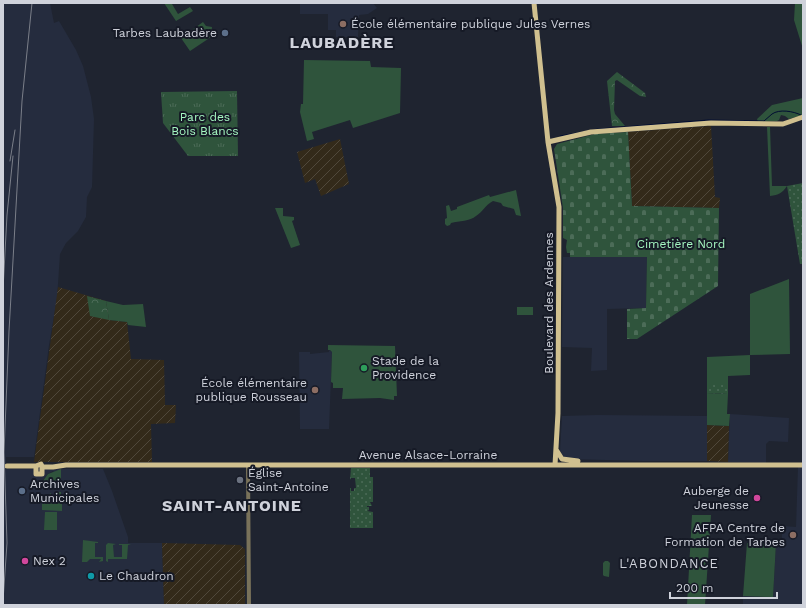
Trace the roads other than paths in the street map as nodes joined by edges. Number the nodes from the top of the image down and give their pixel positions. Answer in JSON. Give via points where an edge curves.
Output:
{"nodes":[{"id":1,"x":534,"y":3,"type":"edge"},
{"id":2,"x":803,"y":118,"type":"edge"},
{"id":3,"x":548,"y":142,"type":"junction"},
{"id":4,"x":556,"y":448,"type":"junction"},
{"id":5,"x":555,"y":465,"type":"junction"},
{"id":6,"x":612,"y":465,"type":"junction"},
{"id":7,"x":803,"y":465,"type":"edge"},
{"id":8,"x":7,"y":466,"type":"dead end"},
{"id":9,"x":36,"y":466,"type":"junction"},
{"id":10,"x":248,"y":466,"type":"junction"},
{"id":11,"x":42,"y":470,"type":"junction"},
{"id":12,"x":249,"y":605,"type":"edge"}],
"edges":[{"from":1,"to":3,"type":"main road","name":"Boulevard des Ardennes"},
{"from":2,"to":3,"type":"main road","via":[[783,124],[711,124],[591,132]]},
{"from":3,"to":4,"type":"main road","name":"Boulevard des Ardennes","via":[[559,207]]},
{"from":4,"to":5,"type":"main road","name":"Boulevard des Ardennes"},
{"from":4,"to":6,"type":"main road","via":[[560,458],[565,461],[604,462]]},
{"from":5,"to":6,"type":"main road","name":"Avenue Alsace-Lorraine"},
{"from":5,"to":10,"type":"main road","name":"Avenue Alsace-Lorraine"},
{"from":6,"to":7,"type":"main road","name":"Avenue Alsace-Lorraine"},
{"from":8,"to":9,"type":"main road"},
{"from":9,"to":11,"type":"main road","name":"Avenue Alsace-Lorraine","via":[[41,464]]},
{"from":9,"to":11,"type":"main road","via":[[36,474],[41,475]]},
{"from":10,"to":11,"type":"main road","name":"Avenue Alsace-Lorraine","via":[[66,465]]},
{"from":10,"to":12,"type":"street"}]}
